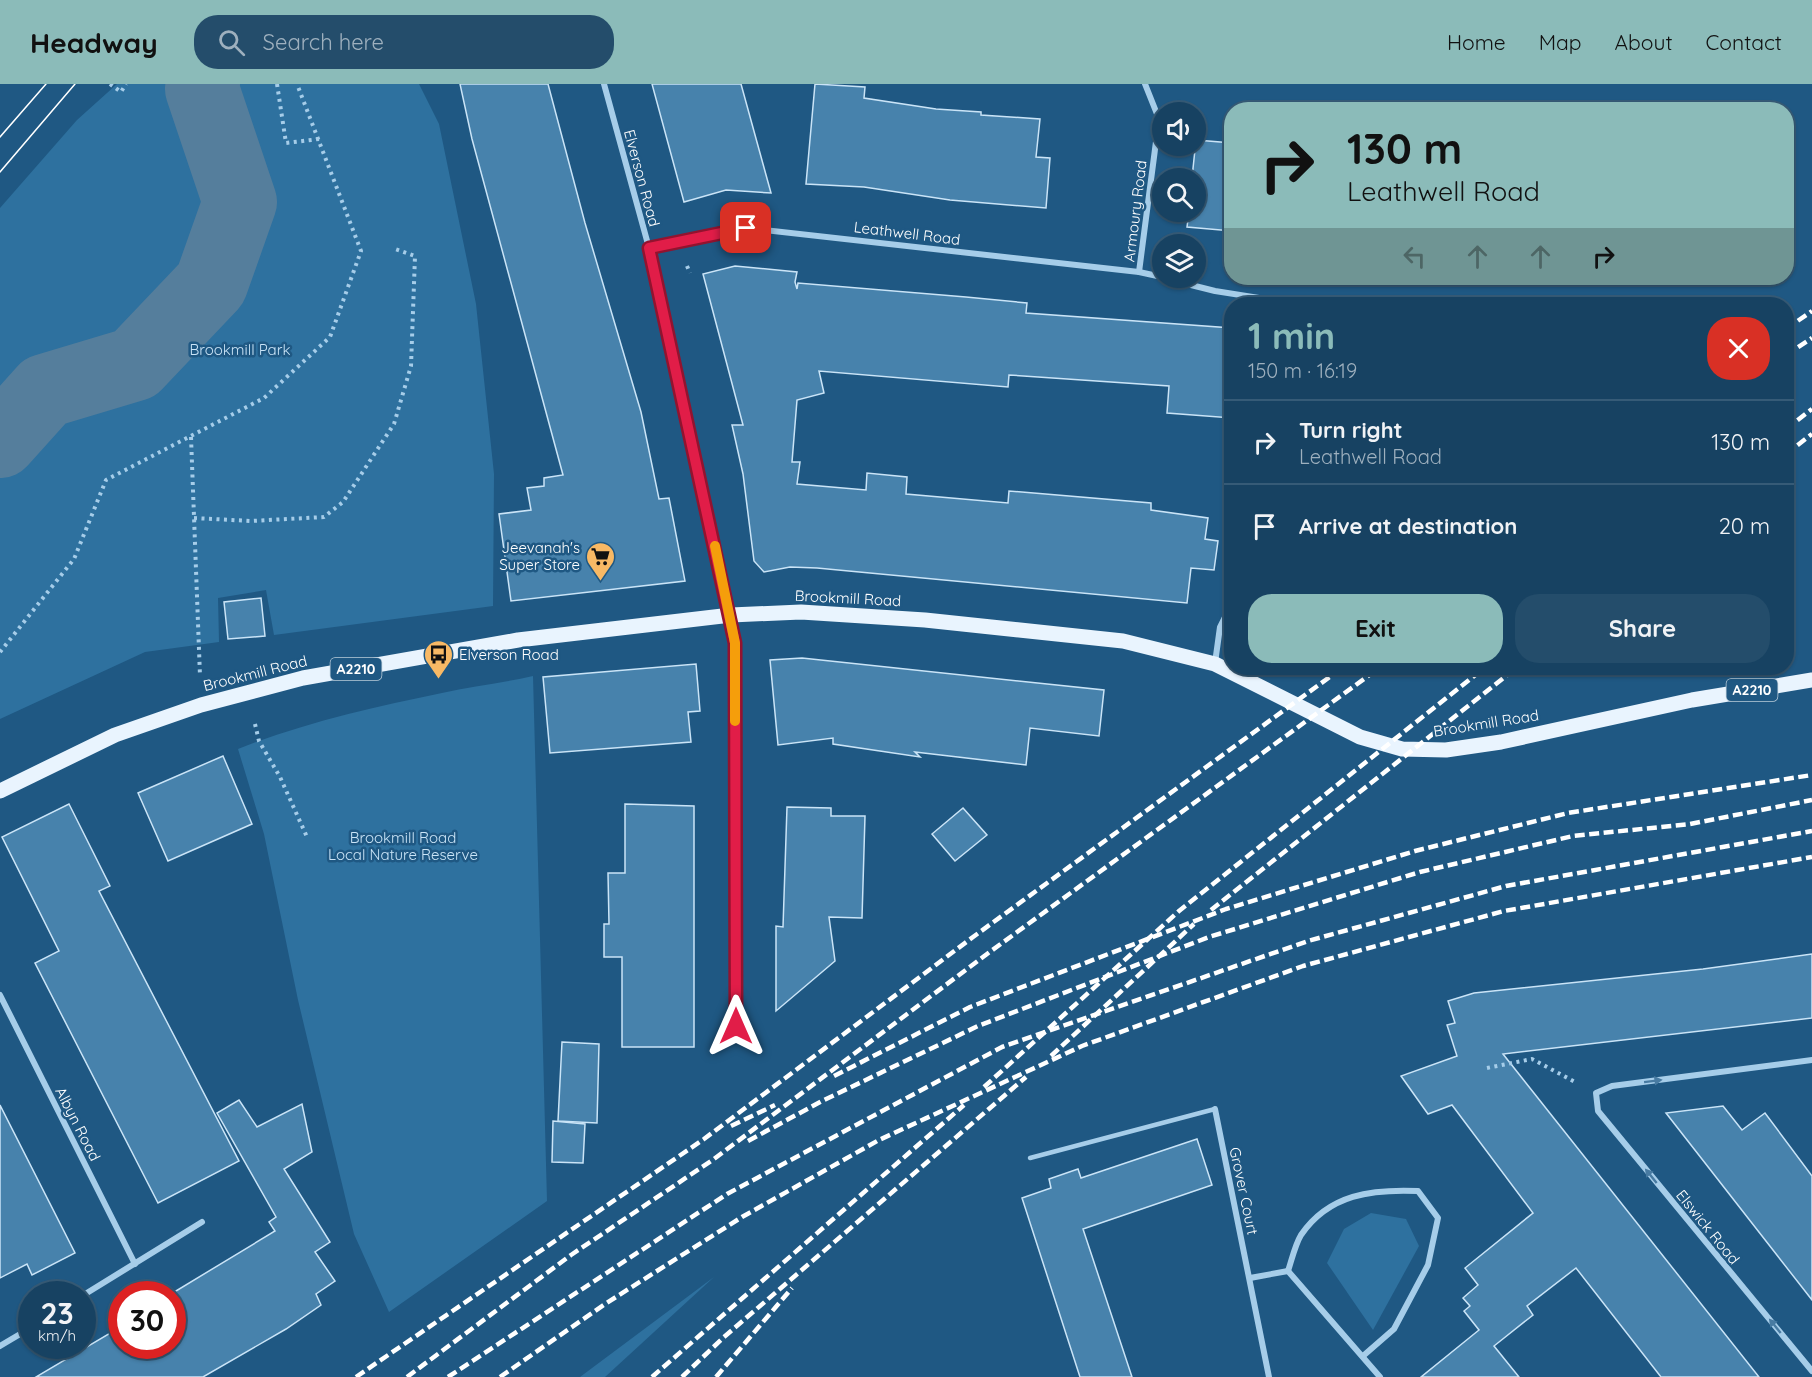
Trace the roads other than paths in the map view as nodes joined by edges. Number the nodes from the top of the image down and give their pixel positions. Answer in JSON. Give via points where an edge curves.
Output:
{"nodes":[{"id":1,"x":604,"y":84,"type":"edge"},
{"id":2,"x":1146,"y":84,"type":"edge"},
{"id":3,"x":649,"y":248,"type":"junction"},
{"id":4,"x":1139,"y":272,"type":"junction"},
{"id":5,"x":1152,"y":275,"type":"edge"},
{"id":6,"x":1204,"y":288,"type":"edge"},
{"id":7,"x":1253,"y":297,"type":"edge"},
{"id":8,"x":731,"y":615,"type":"junction"},
{"id":9,"x":1224,"y":619,"type":"edge"},
{"id":10,"x":1215,"y":664,"type":"junction"},
{"id":11,"x":1224,"y":669,"type":"edge"},
{"id":12,"x":1237,"y":675,"type":"edge"},
{"id":13,"x":1812,"y":680,"type":"edge"},
{"id":14,"x":0,"y":791,"type":"edge"},
{"id":15,"x":0,"y":995,"type":"edge"},
{"id":16,"x":736,"y":1026,"type":"dead end"},
{"id":17,"x":1812,"y":1060,"type":"edge"},
{"id":18,"x":1215,"y":1109,"type":"joint"},
{"id":19,"x":1030,"y":1158,"type":"dead end"},
{"id":20,"x":202,"y":1222,"type":"dead end"},
{"id":21,"x":135,"y":1264,"type":"junction"},
{"id":22,"x":1288,"y":1271,"type":"junction"},
{"id":23,"x":1250,"y":1278,"type":"junction"},
{"id":24,"x":96,"y":1288,"type":"edge"},
{"id":25,"x":18,"y":1335,"type":"edge"},
{"id":26,"x":0,"y":1346,"type":"edge"},
{"id":27,"x":1363,"y":1356,"type":"junction"},
{"id":28,"x":1812,"y":1371,"type":"edge"},
{"id":29,"x":1269,"y":1377,"type":"edge"},
{"id":30,"x":1380,"y":1377,"type":"edge"}],
"edges":[{"from":1,"to":3,"type":"street","name":"Elverson Road"},
{"from":2,"to":4,"type":"street","name":"Armoury Road","via":[[1157,114],[1157,134]]},
{"from":3,"to":4,"type":"street","name":"Leathwell Road","via":[[746,228]]},
{"from":3,"to":8,"type":"street","name":"Elverson Road"},
{"from":4,"to":5,"type":"street","name":"Leathwell Road"},
{"from":6,"to":7,"type":"street","name":"Leathwell Road"},
{"from":8,"to":10,"type":"main road","name":"Brookmill Road","number":"A2210","via":[[801,612],[925,620],[1123,642]]},
{"from":8,"to":14,"type":"main road","name":"Brookmill Road","number":"A2210","via":[[518,640],[303,678],[201,705],[115,735]]},
{"from":8,"to":16,"type":"street","name":"Elverson Road","via":[[735,643]]},
{"from":9,"to":10,"type":"street"},
{"from":10,"to":11,"type":"main road","name":"Brookmill Road","number":"A2210"},
{"from":12,"to":13,"type":"main road","name":"Brookmill Road","number":"A2210","via":[[1360,737],[1402,749],[1446,750]]},
{"from":15,"to":21,"type":"street","name":"Albyn Road"},
{"from":28,"to":17,"type":"street","name":"Elswick Road","one_way":true,"via":[[1598,1111],[1596,1093],[1612,1086]]},
{"from":18,"to":19,"type":"lane"},
{"from":18,"to":23,"type":"street","name":"Grover Court"},
{"from":20,"to":21,"type":"street"},
{"from":21,"to":24,"type":"street"},
{"from":22,"to":23,"type":"street"},
{"from":22,"to":27,"type":"street"},
{"from":22,"to":27,"type":"street","via":[[1300,1237],[1323,1210],[1353,1195],[1418,1191],[1438,1218],[1428,1265],[1394,1329]]},
{"from":23,"to":29,"type":"street","name":"Grover Court"},
{"from":25,"to":26,"type":"street"},
{"from":27,"to":30,"type":"street"}]}
